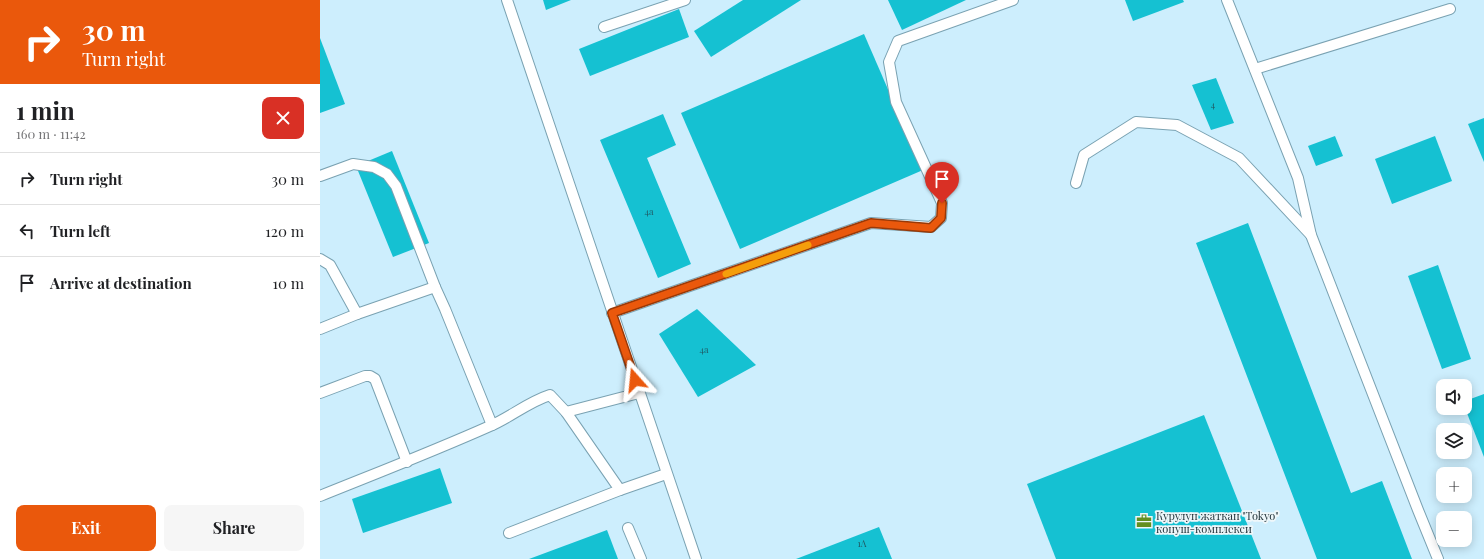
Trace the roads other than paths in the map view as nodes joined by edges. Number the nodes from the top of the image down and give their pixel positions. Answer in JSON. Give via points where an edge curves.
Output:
{"nodes":[{"id":1,"x":507,"y":0,"type":"edge"},
{"id":2,"x":685,"y":0,"type":"edge"},
{"id":3,"x":1013,"y":0,"type":"edge"},
{"id":4,"x":1227,"y":0,"type":"edge"},
{"id":5,"x":1450,"y":9,"type":"dead end"},
{"id":6,"x":604,"y":27,"type":"dead end"},
{"id":7,"x":1255,"y":69,"type":"junction"},
{"id":8,"x":320,"y":176,"type":"edge"},
{"id":9,"x":1076,"y":183,"type":"dead end"},
{"id":10,"x":1311,"y":235,"type":"junction"},
{"id":11,"x":320,"y":258,"type":"edge"},
{"id":12,"x":434,"y":287,"type":"junction"},
{"id":13,"x":612,"y":313,"type":"junction"},
{"id":14,"x":357,"y":314,"type":"junction"},
{"id":15,"x":320,"y":328,"type":"edge"},
{"id":16,"x":320,"y":393,"type":"edge"},
{"id":17,"x":639,"y":393,"type":"junction"},
{"id":18,"x":566,"y":412,"type":"junction"},
{"id":19,"x":492,"y":425,"type":"junction"},
{"id":20,"x":407,"y":462,"type":"junction"},
{"id":21,"x":666,"y":474,"type":"junction"},
{"id":22,"x":620,"y":490,"type":"junction"},
{"id":23,"x":320,"y":496,"type":"edge"},
{"id":24,"x":628,"y":528,"type":"dead end"},
{"id":25,"x":509,"y":533,"type":"dead end"},
{"id":26,"x":641,"y":559,"type":"edge"},
{"id":27,"x":696,"y":559,"type":"edge"},
{"id":28,"x":1438,"y":559,"type":"edge"}],
"edges":[{"from":1,"to":13,"type":"lane"},
{"from":2,"to":6,"type":"lane"},
{"from":3,"to":13,"type":"lane","via":[[898,40],[889,62],[896,102],[942,203],[941,218],[931,228],[871,223]]},
{"from":4,"to":7,"type":"lane"},
{"from":5,"to":7,"type":"lane"},
{"from":7,"to":10,"type":"lane","via":[[1298,178]]},
{"from":8,"to":12,"type":"lane","via":[[353,164],[374,167],[387,174],[396,186]]},
{"from":9,"to":10,"type":"lane","via":[[1084,155],[1136,122],[1177,126],[1239,158]]},
{"from":10,"to":28,"type":"lane"},
{"from":11,"to":14,"type":"lane","via":[[330,265]]},
{"from":12,"to":14,"type":"lane"},
{"from":12,"to":19,"type":"lane","via":[[445,308]]},
{"from":13,"to":17,"type":"lane"},
{"from":14,"to":15,"type":"lane"},
{"from":16,"to":20,"type":"lane","via":[[365,376],[375,379]]},
{"from":17,"to":18,"type":"lane"},
{"from":17,"to":21,"type":"lane"},
{"from":18,"to":19,"type":"lane","via":[[550,396],[537,399]]},
{"from":18,"to":22,"type":"lane"},
{"from":19,"to":20,"type":"lane"},
{"from":20,"to":23,"type":"lane"},
{"from":21,"to":22,"type":"lane"},
{"from":21,"to":27,"type":"lane"},
{"from":22,"to":25,"type":"lane"},
{"from":24,"to":26,"type":"lane"}]}
